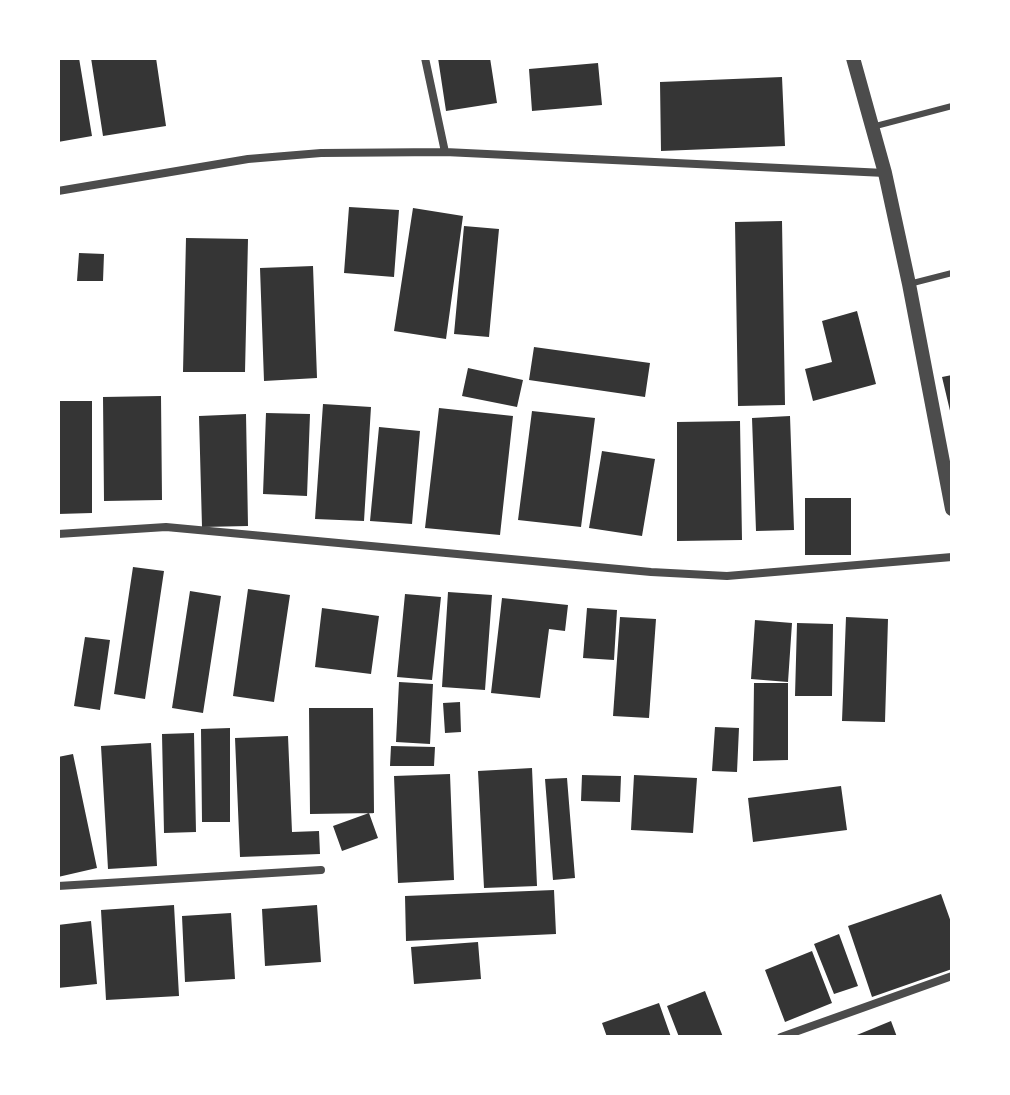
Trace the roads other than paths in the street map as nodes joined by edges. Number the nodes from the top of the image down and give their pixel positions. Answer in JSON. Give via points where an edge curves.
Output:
{"nodes":[{"id":1,"x":425,"y":58,"type":"edge"},
{"id":2,"x":853,"y":58,"type":"edge"},
{"id":3,"x":952,"y":106,"type":"edge"},
{"id":4,"x":872,"y":127,"type":"junction"},
{"id":5,"x":445,"y":152,"type":"junction"},
{"id":6,"x":885,"y":173,"type":"junction"},
{"id":7,"x":58,"y":191,"type":"edge"},
{"id":8,"x":952,"y":273,"type":"edge"},
{"id":9,"x":909,"y":284,"type":"junction"},
{"id":10,"x":952,"y":508,"type":"edge"},
{"id":11,"x":58,"y":534,"type":"edge"},
{"id":12,"x":952,"y":557,"type":"edge"},
{"id":13,"x":321,"y":870,"type":"dead end"},
{"id":14,"x":58,"y":886,"type":"edge"},
{"id":15,"x":952,"y":976,"type":"edge"},
{"id":16,"x":781,"y":1037,"type":"edge"}],
"edges":[{"from":1,"to":5,"type":"street"},
{"from":2,"to":4,"type":"street"},
{"from":3,"to":4,"type":"lane"},
{"from":4,"to":6,"type":"street"},
{"from":5,"to":6,"type":"street"},
{"from":5,"to":7,"type":"street","via":[[248,159]]},
{"from":6,"to":9,"type":"street"},
{"from":8,"to":9,"type":"lane"},
{"from":9,"to":10,"type":"street"},
{"from":11,"to":12,"type":"street","via":[[166,527],[727,576]]},
{"from":13,"to":14,"type":"street"},
{"from":15,"to":16,"type":"street"}]}
